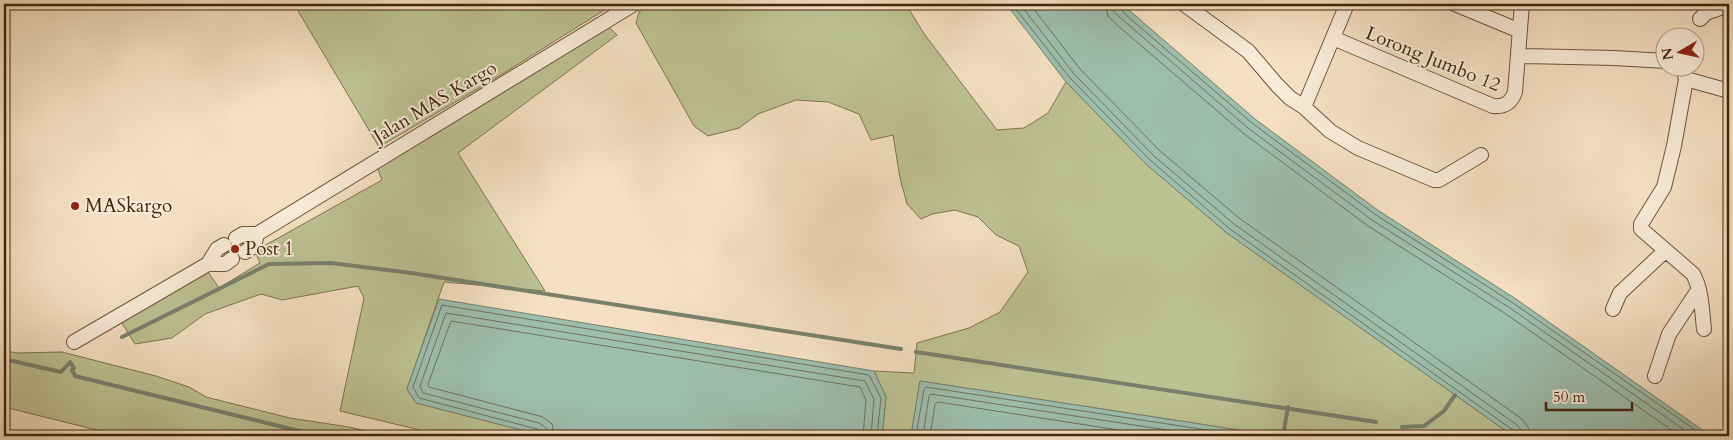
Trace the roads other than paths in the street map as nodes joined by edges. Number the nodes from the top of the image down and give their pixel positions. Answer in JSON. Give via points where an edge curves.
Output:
{"nodes":[{"id":1,"x":634,"y":4,"type":"edge"},
{"id":2,"x":1184,"y":4,"type":"edge"},
{"id":3,"x":1347,"y":4,"type":"edge"},
{"id":4,"x":1455,"y":4,"type":"edge"},
{"id":5,"x":1522,"y":4,"type":"edge"},
{"id":6,"x":1729,"y":5,"type":"edge"},
{"id":7,"x":1700,"y":18,"type":"dead end"},
{"id":8,"x":1520,"y":31,"type":"junction"},
{"id":9,"x":1333,"y":38,"type":"junction"},
{"id":10,"x":1519,"y":56,"type":"junction"},
{"id":11,"x":1656,"y":61,"type":"edge"},
{"id":12,"x":1684,"y":78,"type":"edge"},
{"id":13,"x":1697,"y":78,"type":"edge"},
{"id":14,"x":1729,"y":92,"type":"edge"},
{"id":15,"x":1304,"y":107,"type":"junction"},
{"id":16,"x":1481,"y":155,"type":"dead end"},
{"id":17,"x":257,"y":234,"type":"junction"},
{"id":18,"x":236,"y":238,"type":"dead end"},
{"id":19,"x":224,"y":245,"type":"dead end"},
{"id":20,"x":1665,"y":251,"type":"junction"},
{"id":21,"x":245,"y":252,"type":"dead end"},
{"id":22,"x":232,"y":260,"type":"dead end"},
{"id":23,"x":208,"y":264,"type":"junction"},
{"id":24,"x":1699,"y":290,"type":"junction"},
{"id":25,"x":1613,"y":309,"type":"dead end"},
{"id":26,"x":1704,"y":330,"type":"dead end"},
{"id":27,"x":74,"y":342,"type":"dead end"},
{"id":28,"x":1655,"y":376,"type":"dead end"}],
"edges":[{"from":1,"to":17,"type":"street","name":"Jalan MAS Kargo"},
{"from":2,"to":15,"type":"street","via":[[1248,51],[1277,86]]},
{"from":3,"to":9,"type":"street"},
{"from":4,"to":8,"type":"street"},
{"from":5,"to":8,"type":"street","name":"Lorong Jumbo 12"},
{"from":6,"to":7,"type":"street"},
{"from":8,"to":10,"type":"street","name":"Lorong Jumbo 12"},
{"from":9,"to":10,"type":"street","name":"Lorong Jumbo 12","via":[[1493,106],[1506,105],[1516,92]]},
{"from":9,"to":15,"type":"street"},
{"from":10,"to":11,"type":"street"},
{"from":12,"to":20,"type":"street","via":[[1664,186],[1641,224],[1644,233]]},
{"from":13,"to":14,"type":"street"},
{"from":15,"to":16,"type":"street","via":[[1344,141],[1434,180]]},
{"from":17,"to":18,"type":"street","name":"Jalan MAS Kargo","via":[[243,234]]},
{"from":17,"to":21,"type":"street","name":"Jalan MAS Kargo","via":[[254,246]]},
{"from":19,"to":23,"type":"street","via":[[217,249]]},
{"from":20,"to":24,"type":"street","via":[[1693,274]]},
{"from":20,"to":25,"type":"street","via":[[1620,293]]},
{"from":22,"to":23,"type":"street","via":[[225,264]]},
{"from":23,"to":27,"type":"street"},
{"from":24,"to":26,"type":"street"},
{"from":24,"to":28,"type":"street","via":[[1669,334]]}]}
